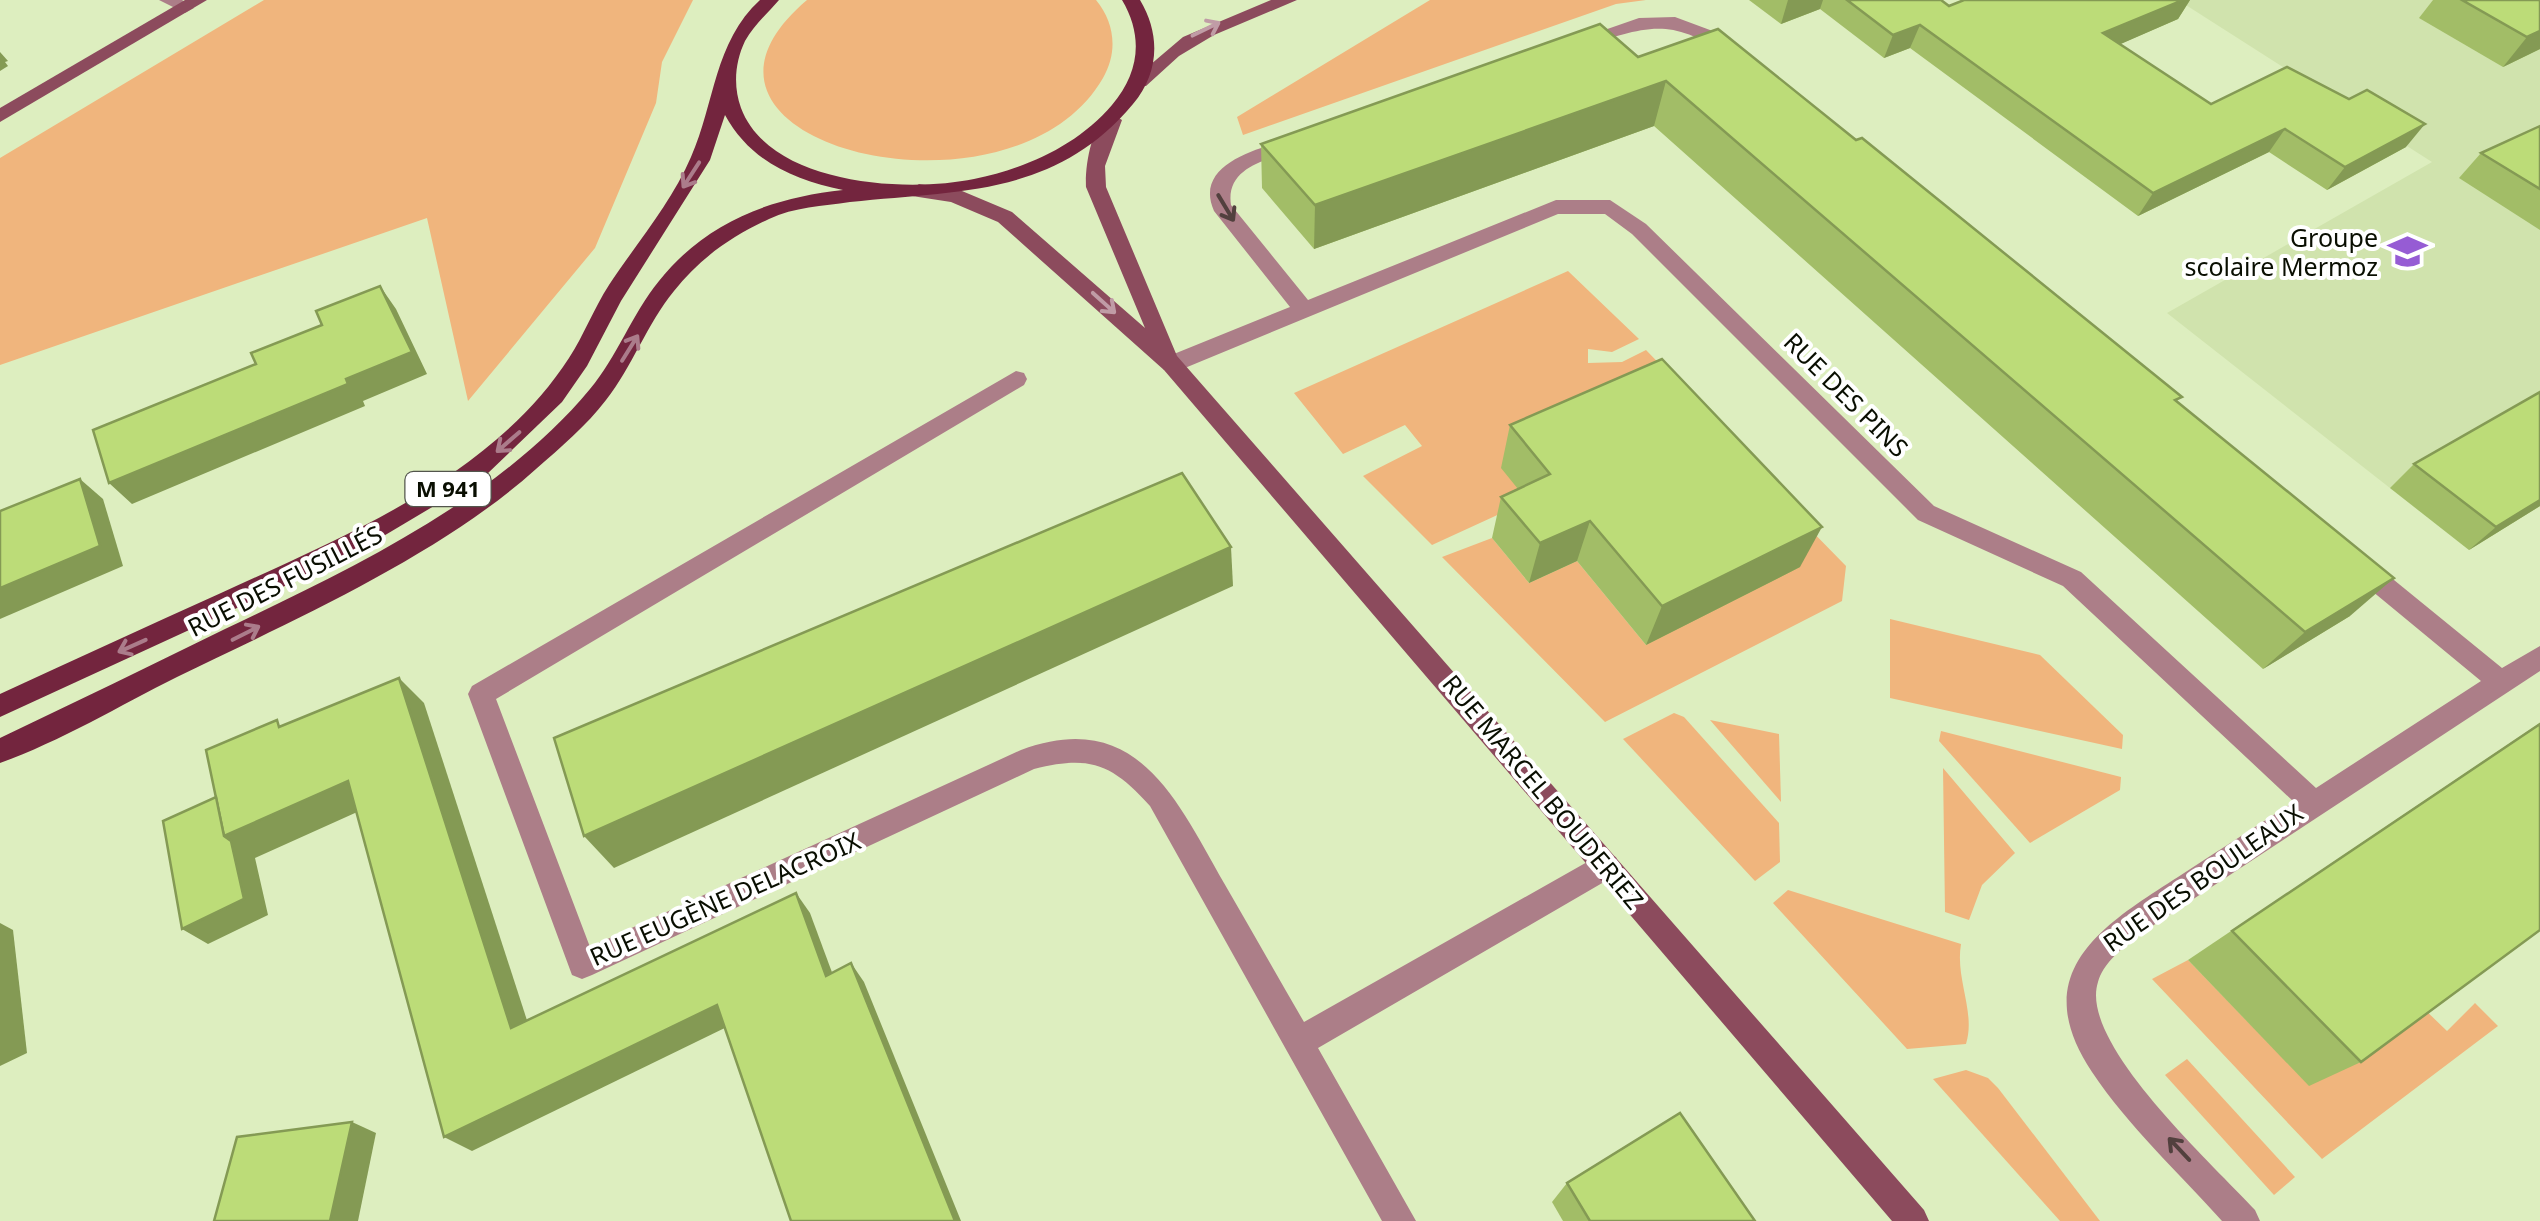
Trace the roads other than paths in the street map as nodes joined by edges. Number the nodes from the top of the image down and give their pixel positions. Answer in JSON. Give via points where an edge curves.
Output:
{"nodes":[{"id":1,"x":770,"y":0,"type":"edge"},
{"id":2,"x":1131,"y":0,"type":"edge"},
{"id":3,"x":1288,"y":0,"type":"edge"},
{"id":4,"x":184,"y":2,"type":"edge"},
{"id":5,"x":1553,"y":52,"type":"edge"},
{"id":6,"x":1747,"y":64,"type":"edge"},
{"id":7,"x":1139,"y":82,"type":"junction"},
{"id":8,"x":726,"y":85,"type":"junction"},
{"id":9,"x":0,"y":116,"type":"edge"},
{"id":10,"x":1112,"y":120,"type":"junction"},
{"id":11,"x":1315,"y":137,"type":"edge"},
{"id":12,"x":891,"y":191,"type":"junction"},
{"id":13,"x":919,"y":191,"type":"junction"},
{"id":14,"x":1303,"y":309,"type":"junction"},
{"id":15,"x":1172,"y":364,"type":"junction"},
{"id":16,"x":1016,"y":379,"type":"dead end"},
{"id":17,"x":2333,"y":545,"type":"edge"},
{"id":18,"x":2540,"y":657,"type":"edge"},
{"id":19,"x":2501,"y":682,"type":"junction"},
{"id":20,"x":0,"y":706,"type":"edge"},
{"id":21,"x":0,"y":751,"type":"edge"},
{"id":22,"x":2312,"y":802,"type":"junction"},
{"id":23,"x":1606,"y":866,"type":"junction"},
{"id":24,"x":1299,"y":1042,"type":"junction"},
{"id":25,"x":1400,"y":1221,"type":"edge"},
{"id":26,"x":1912,"y":1221,"type":"edge"},
{"id":27,"x":2244,"y":1221,"type":"edge"}],
"edges":[{"from":1,"to":8,"type":"main road","name":"RUE DES FUSILLÉS","via":[[738,37]]},
{"from":2,"to":7,"type":"main road","via":[[1147,44]]},
{"from":7,"to":3,"type":"main road","one_way":true,"via":[[1188,38]]},
{"from":4,"to":9,"type":"main road"},
{"from":5,"to":6,"type":"street","via":[[1626,25],[1664,20],[1700,29]]},
{"from":7,"to":10,"type":"main road"},
{"from":8,"to":12,"type":"main road","via":[[744,131],[772,157],[838,184]]},
{"from":8,"to":20,"type":"main road","name":"RUE DES FUSILLÉS","number":"M 941","one_way":true,"via":[[712,137],[692,174],[578,360],[519,434],[435,498],[358,540]]},
{"from":10,"to":13,"type":"main road","via":[[1030,170]]},
{"from":10,"to":15,"type":"main road","name":"RUE MARCEL BOUDERIEZ","via":[[1098,155],[1096,187]]},
{"from":11,"to":14,"type":"street","one_way":true,"via":[[1232,170],[1217,192],[1221,206]]},
{"from":12,"to":13,"type":"main road"},
{"from":21,"to":12,"type":"main road","name":"RUE DES FUSILLÉS","number":"M 941","one_way":true,"via":[[341,585],[477,503],[598,395],[666,286],[717,236],[787,206]]},
{"from":13,"to":15,"type":"main road","name":"RUE MARCEL BOUDERIEZ","one_way":true,"via":[[955,196],[1005,217]]},
{"from":14,"to":15,"type":"street","name":"RUE DES PINS"},
{"from":14,"to":22,"type":"street","name":"RUE DES PINS","via":[[1556,206],[1610,208],[1667,254],[1926,513],[2072,579]]},
{"from":15,"to":23,"type":"main road","name":"RUE MARCEL BOUDERIEZ"},
{"from":16,"to":24,"type":"street","name":"RUE EUGÈNE DELACROIX","via":[[481,694],[582,966],[1030,758],[1089,751],[1120,757],[1160,797]]},
{"from":17,"to":19,"type":"street"},
{"from":18,"to":19,"type":"street","name":"RUE DES BOULEAUX"},
{"from":19,"to":22,"type":"street","name":"RUE DES BOULEAUX"},
{"from":27,"to":22,"type":"street","name":"RUE DES BOULEAUX","one_way":true,"via":[[2102,1066],[2079,1001],[2084,971],[2098,948]]},
{"from":23,"to":24,"type":"street"},
{"from":23,"to":26,"type":"main road","name":"RUE MARCEL BOUDERIEZ"},
{"from":24,"to":25,"type":"street","name":"RUE EUGÈNE DELACROIX"}]}
